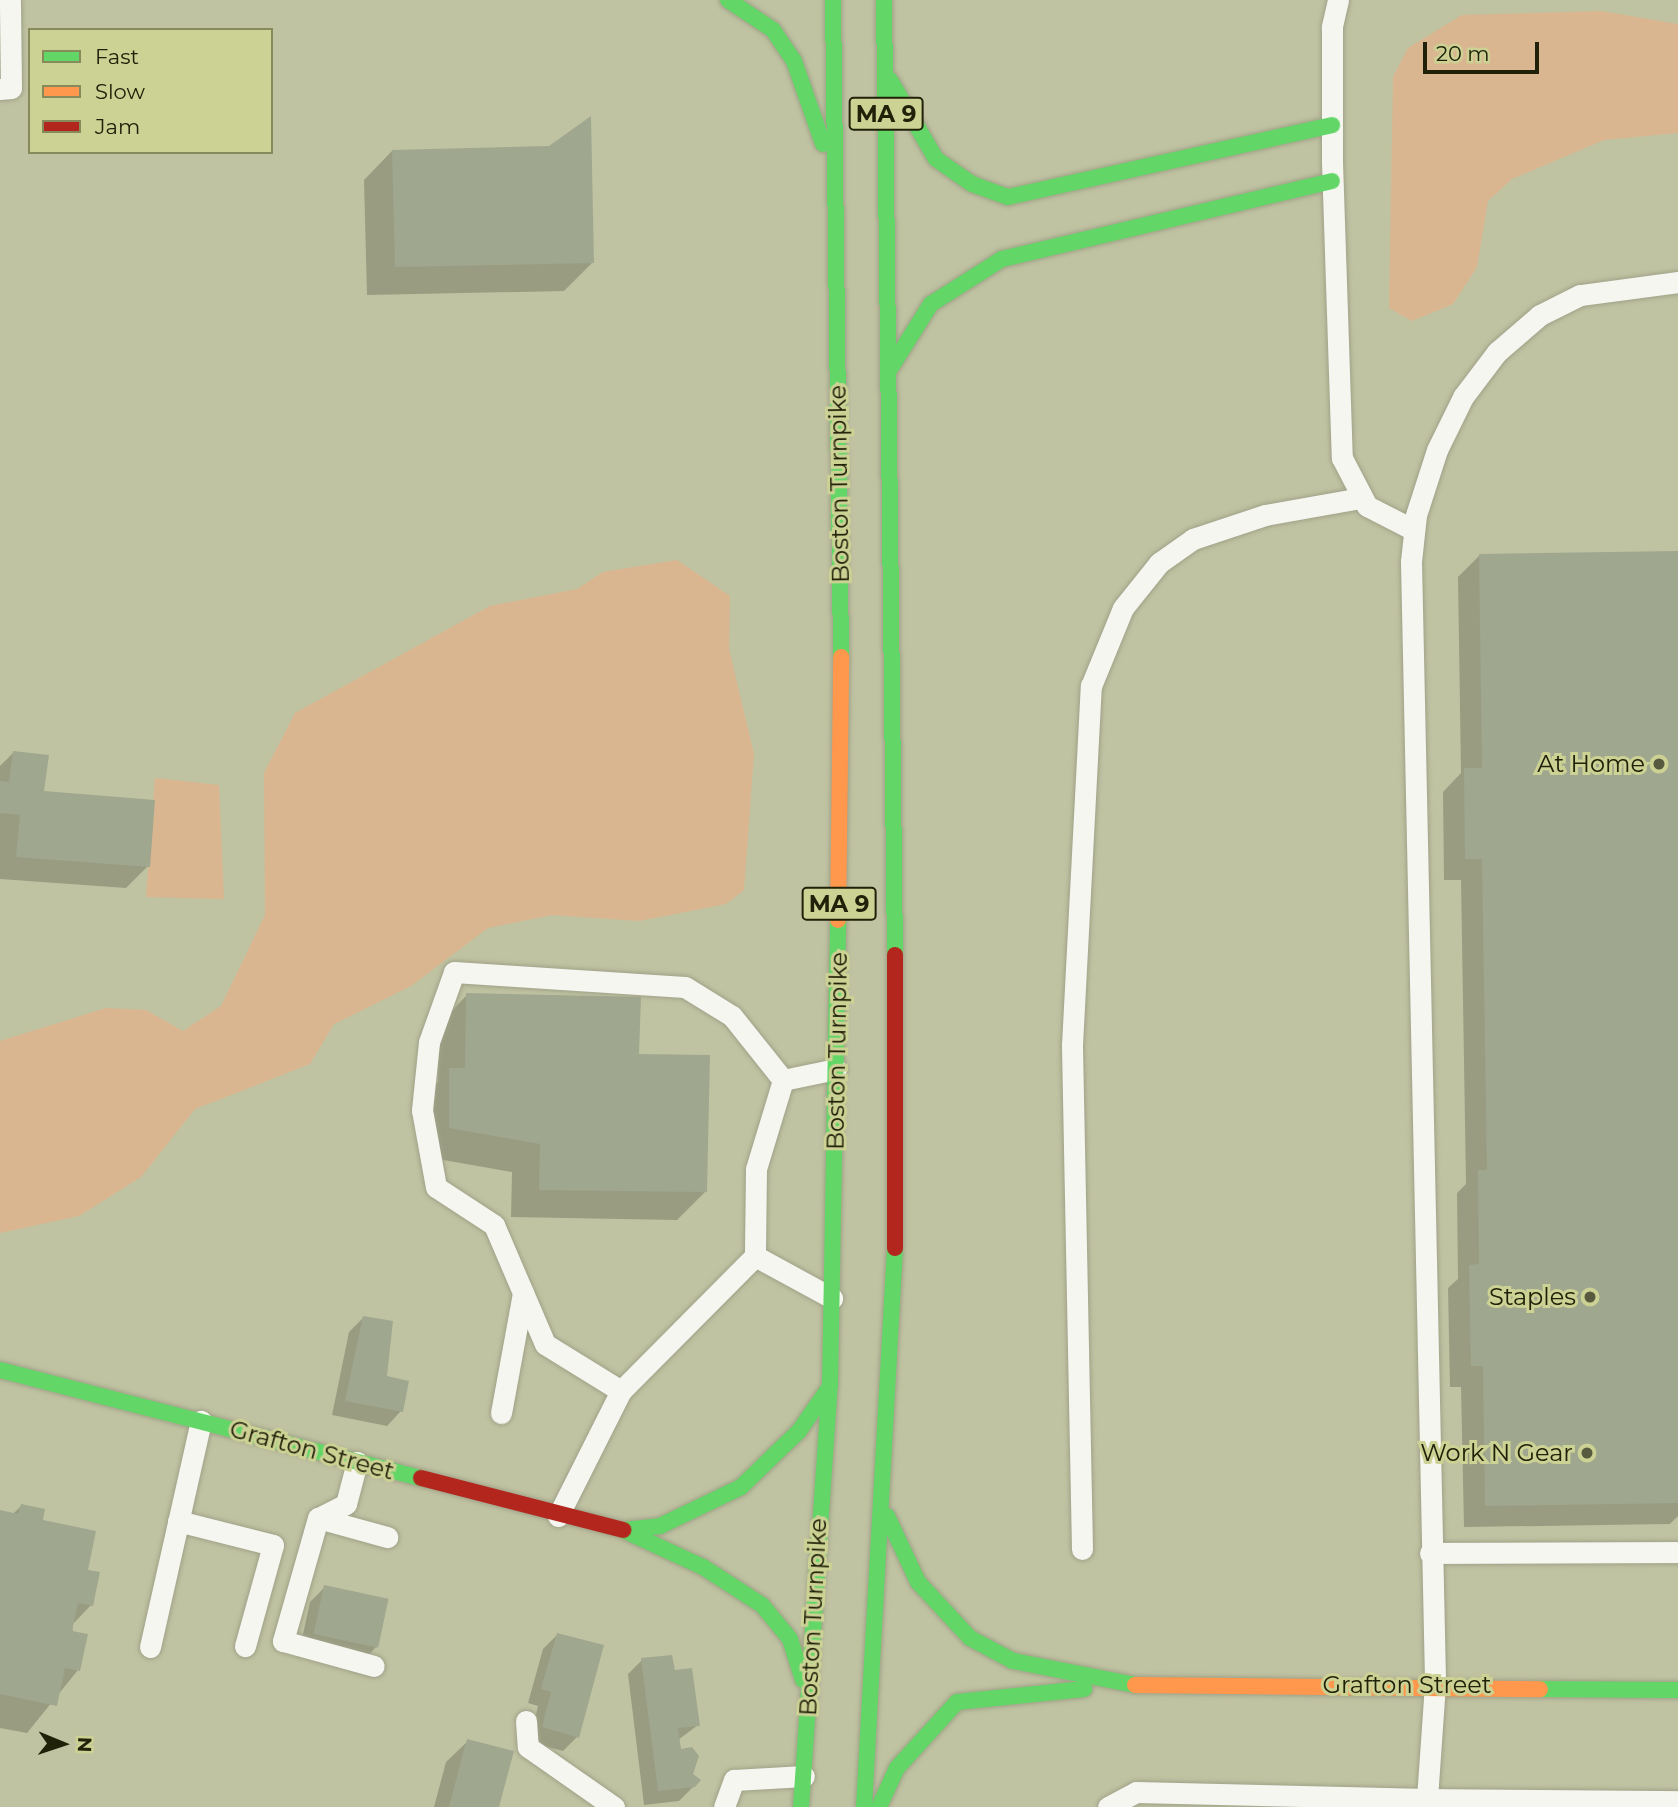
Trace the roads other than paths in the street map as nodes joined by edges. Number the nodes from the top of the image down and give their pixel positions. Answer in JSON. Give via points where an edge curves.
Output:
{"nodes":[{"id":1,"x":9,"y":0,"type":"edge"},
{"id":2,"x":728,"y":0,"type":"edge"},
{"id":3,"x":833,"y":0,"type":"edge"},
{"id":4,"x":884,"y":0,"type":"edge"},
{"id":5,"x":1338,"y":0,"type":"edge"},
{"id":6,"x":885,"y":68,"type":"junction"},
{"id":7,"x":0,"y":89,"type":"edge"},
{"id":8,"x":1332,"y":125,"type":"junction"},
{"id":9,"x":832,"y":172,"type":"junction"},
{"id":10,"x":1332,"y":181,"type":"junction"},
{"id":11,"x":1678,"y":282,"type":"edge"},
{"id":12,"x":890,"y":371,"type":"junction"},
{"id":13,"x":1360,"y":498,"type":"junction"},
{"id":14,"x":1414,"y":530,"type":"junction"},
{"id":15,"x":836,"y":1069,"type":"junction"},
{"id":16,"x":783,"y":1080,"type":"junction"},
{"id":17,"x":755,"y":1256,"type":"junction"},
{"id":18,"x":523,"y":1293,"type":"junction"},
{"id":19,"x":832,"y":1298,"type":"junction"},
{"id":20,"x":0,"y":1370,"type":"edge"},
{"id":21,"x":830,"y":1386,"type":"junction"},
{"id":22,"x":621,"y":1391,"type":"junction"},
{"id":23,"x":501,"y":1413,"type":"dead end"},
{"id":24,"x":201,"y":1421,"type":"junction"},
{"id":25,"x":357,"y":1462,"type":"junction"},
{"id":26,"x":883,"y":1501,"type":"junction"},
{"id":27,"x":558,"y":1516,"type":"junction"},
{"id":28,"x":318,"y":1518,"type":"junction"},
{"id":29,"x":178,"y":1521,"type":"junction"},
{"id":30,"x":623,"y":1530,"type":"junction"},
{"id":31,"x":387,"y":1536,"type":"dead end"},
{"id":32,"x":1082,"y":1549,"type":"dead end"},
{"id":33,"x":1678,"y":1552,"type":"edge"},
{"id":34,"x":1430,"y":1553,"type":"junction"},
{"id":35,"x":245,"y":1646,"type":"dead end"},
{"id":36,"x":150,"y":1647,"type":"dead end"},
{"id":37,"x":374,"y":1666,"type":"dead end"},
{"id":38,"x":1135,"y":1685,"type":"junction"},
{"id":39,"x":1435,"y":1685,"type":"junction"},
{"id":40,"x":1678,"y":1690,"type":"edge"},
{"id":41,"x":808,"y":1707,"type":"junction"},
{"id":42,"x":526,"y":1721,"type":"dead end"},
{"id":43,"x":804,"y":1776,"type":"junction"},
{"id":44,"x":1427,"y":1799,"type":"junction"},
{"id":45,"x":1678,"y":1801,"type":"edge"},
{"id":46,"x":1527,"y":1804,"type":"edge"},
{"id":47,"x":614,"y":1807,"type":"edge"},
{"id":48,"x":724,"y":1807,"type":"edge"},
{"id":49,"x":801,"y":1807,"type":"edge"},
{"id":50,"x":864,"y":1807,"type":"edge"},
{"id":51,"x":879,"y":1807,"type":"edge"},
{"id":52,"x":1108,"y":1807,"type":"edge"}],
"edges":[{"from":1,"to":7,"type":"lane","via":[[12,88]]},
{"from":2,"to":9,"type":"main road","via":[[773,30],[794,61]]},
{"from":3,"to":9,"type":"main road","name":"Boston Turnpike","number":"MA 9"},
{"from":4,"to":6,"type":"main road","number":"MA 9"},
{"from":5,"to":8,"type":"lane"},
{"from":6,"to":8,"type":"main road","via":[[909,120],[936,159],[972,184],[1008,197]]},
{"from":6,"to":12,"type":"main road","number":"MA 9"},
{"from":8,"to":10,"type":"lane"},
{"from":9,"to":15,"type":"main road","name":"Boston Turnpike","number":"MA 9","via":[[841,551]]},
{"from":10,"to":12,"type":"main road","via":[[1002,259],[931,304]]},
{"from":10,"to":13,"type":"lane","via":[[1338,427],[1345,470]]},
{"from":11,"to":14,"type":"lane","via":[[1580,295],[1517,332],[1479,373],[1449,423]]},
{"from":12,"to":26,"type":"main road","number":"MA 9","via":[[897,1122]]},
{"from":13,"to":14,"type":"lane","via":[[1385,520]]},
{"from":13,"to":32,"type":"lane","via":[[1265,515],[1193,540],[1159,563],[1123,608],[1091,686],[1072,1045]]},
{"from":14,"to":34,"type":"lane"},
{"from":15,"to":16,"type":"lane"},
{"from":15,"to":19,"type":"main road","name":"Boston Turnpike","number":"MA 9"},
{"from":16,"to":17,"type":"lane","via":[[756,1169]]},
{"from":16,"to":18,"type":"lane","via":[[732,1016],[685,987],[454,972],[429,1042],[422,1110],[436,1187],[494,1225]]},
{"from":17,"to":19,"type":"lane"},
{"from":17,"to":22,"type":"lane"},
{"from":18,"to":22,"type":"lane","via":[[545,1344]]},
{"from":18,"to":23,"type":"lane"},
{"from":19,"to":21,"type":"main road","name":"Boston Turnpike","number":"MA 9"},
{"from":20,"to":24,"type":"main road","name":"Grafton Street"},
{"from":21,"to":30,"type":"main road","via":[[799,1432],[741,1487],[660,1525]]},
{"from":21,"to":41,"type":"main road","name":"Boston Turnpike","number":"MA 9"},
{"from":22,"to":27,"type":"lane"},
{"from":24,"to":25,"type":"main road","name":"Grafton Street"},
{"from":24,"to":29,"type":"lane"},
{"from":25,"to":27,"type":"main road","name":"Grafton Street"},
{"from":25,"to":28,"type":"lane","via":[[346,1504]]},
{"from":26,"to":38,"type":"main road","via":[[918,1582],[962,1632],[1013,1661]]},
{"from":26,"to":50,"type":"main road","number":"MA 9"},
{"from":27,"to":30,"type":"main road","name":"Grafton Street"},
{"from":28,"to":31,"type":"lane"},
{"from":28,"to":37,"type":"lane","via":[[283,1641]]},
{"from":29,"to":35,"type":"lane","via":[[273,1545]]},
{"from":29,"to":36,"type":"lane"},
{"from":30,"to":41,"type":"main road","via":[[703,1567],[772,1614],[802,1665]]},
{"from":33,"to":34,"type":"lane"},
{"from":34,"to":39,"type":"lane"},
{"from":38,"to":39,"type":"main road","name":"Grafton Street"},
{"from":38,"to":51,"type":"main road","via":[[957,1702],[897,1768]]},
{"from":39,"to":40,"type":"main road","name":"Grafton Street"},
{"from":39,"to":44,"type":"lane"},
{"from":41,"to":43,"type":"main road","name":"Boston Turnpike","number":"MA 9"},
{"from":42,"to":47,"type":"lane","via":[[528,1747]]},
{"from":43,"to":48,"type":"lane","via":[[734,1780]]},
{"from":43,"to":49,"type":"main road","name":"Boston Turnpike","number":"MA 9"},
{"from":44,"to":46,"type":"lane"},
{"from":44,"to":52,"type":"lane","via":[[1136,1792]]},
{"from":45,"to":46,"type":"lane"}]}
